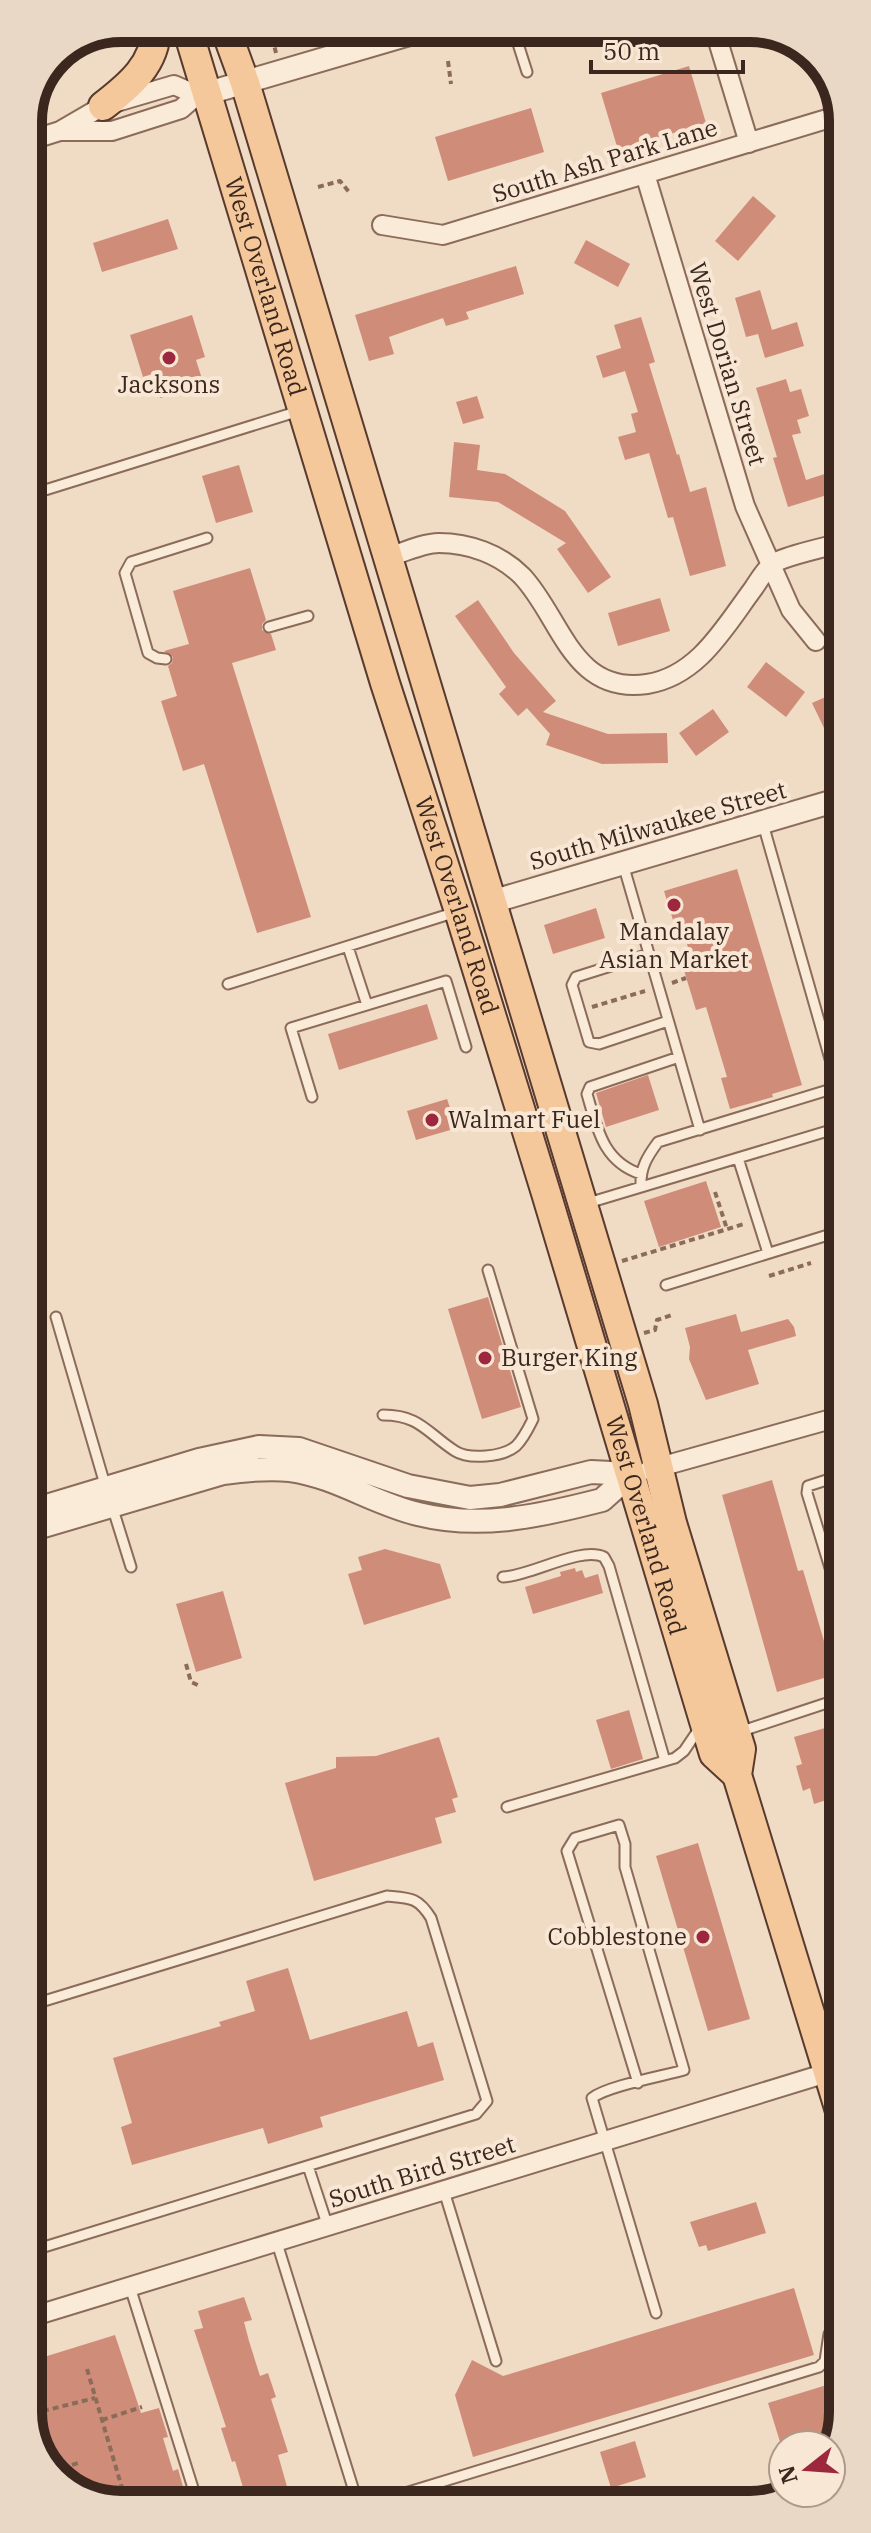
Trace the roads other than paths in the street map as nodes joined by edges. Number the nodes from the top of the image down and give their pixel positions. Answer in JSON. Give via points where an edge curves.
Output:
{"nodes":[{"id":1,"x":155,"y":42,"type":"edge"},
{"id":2,"x":194,"y":42,"type":"edge"},
{"id":3,"x":209,"y":42,"type":"edge"},
{"id":4,"x":231,"y":42,"type":"edge"},
{"id":5,"x":382,"y":42,"type":"edge"},
{"id":6,"x":517,"y":42,"type":"edge"},
{"id":7,"x":718,"y":42,"type":"edge"},
{"id":8,"x":527,"y":72,"type":"dead end"},
{"id":9,"x":218,"y":90,"type":"junction"},
{"id":10,"x":103,"y":106,"type":"junction"},
{"id":11,"x":829,"y":118,"type":"edge"},
{"id":12,"x":60,"y":131,"type":"junction"},
{"id":13,"x":42,"y":137,"type":"edge"},
{"id":14,"x":749,"y":143,"type":"junction"},
{"id":15,"x":645,"y":174,"type":"junction"},
{"id":16,"x":382,"y":225,"type":"dead end"},
{"id":17,"x":302,"y":410,"type":"junction"},
{"id":18,"x":42,"y":491,"type":"edge"},
{"id":19,"x":207,"y":538,"type":"dead end"},
{"id":20,"x":829,"y":547,"type":"edge"},
{"id":21,"x":386,"y":558,"type":"junction"},
{"id":22,"x":772,"y":564,"type":"junction"},
{"id":23,"x":308,"y":616,"type":"dead end"},
{"id":24,"x":368,"y":626,"type":"junction"},
{"id":25,"x":269,"y":627,"type":"dead end"},
{"id":26,"x":816,"y":641,"type":"dead end"},
{"id":27,"x":166,"y":659,"type":"dead end"},
{"id":28,"x":385,"y":683,"type":"junction"},
{"id":29,"x":451,"y":766,"type":"junction"},
{"id":30,"x":829,"y":802,"type":"edge"},
{"id":31,"x":762,"y":822,"type":"junction"},
{"id":32,"x":622,"y":864,"type":"junction"},
{"id":33,"x":491,"y":902,"type":"junction"},
{"id":34,"x":459,"y":911,"type":"junction"},
{"id":35,"x":348,"y":947,"type":"junction"},
{"id":36,"x":649,"y":954,"type":"junction"},
{"id":37,"x":228,"y":984,"type":"dead end"},
{"id":38,"x":367,"y":1005,"type":"junction"},
{"id":39,"x":668,"y":1021,"type":"junction"},
{"id":40,"x":466,"y":1047,"type":"dead end"},
{"id":41,"x":829,"y":1056,"type":"edge"},
{"id":42,"x":679,"y":1057,"type":"junction"},
{"id":43,"x":542,"y":1072,"type":"junction"},
{"id":44,"x":829,"y":1090,"type":"edge"},
{"id":45,"x":312,"y":1097,"type":"dead end"},
{"id":46,"x":700,"y":1130,"type":"junction"},
{"id":47,"x":829,"y":1131,"type":"edge"},
{"id":48,"x":738,"y":1158,"type":"junction"},
{"id":49,"x":641,"y":1174,"type":"junction"},
{"id":50,"x":641,"y":1187,"type":"junction"},
{"id":51,"x":583,"y":1205,"type":"junction"},
{"id":52,"x":829,"y":1235,"type":"edge"},
{"id":53,"x":768,"y":1253,"type":"junction"},
{"id":54,"x":488,"y":1270,"type":"dead end"},
{"id":55,"x":666,"y":1285,"type":"dead end"},
{"id":56,"x":56,"y":1317,"type":"dead end"},
{"id":57,"x":383,"y":1415,"type":"dead end"},
{"id":58,"x":829,"y":1420,"type":"edge"},
{"id":59,"x":644,"y":1471,"type":"junction"},
{"id":60,"x":829,"y":1479,"type":"edge"},
{"id":61,"x":109,"y":1497,"type":"junction"},
{"id":62,"x":42,"y":1509,"type":"edge"},
{"id":63,"x":42,"y":1525,"type":"edge"},
{"id":64,"x":829,"y":1552,"type":"edge"},
{"id":65,"x":131,"y":1567,"type":"dead end"},
{"id":66,"x":503,"y":1577,"type":"dead end"},
{"id":67,"x":829,"y":1702,"type":"edge"},
{"id":68,"x":704,"y":1721,"type":"junction"},
{"id":69,"x":736,"y":1733,"type":"junction"},
{"id":70,"x":665,"y":1761,"type":"junction"},
{"id":71,"x":737,"y":1775,"type":"junction"},
{"id":72,"x":507,"y":1807,"type":"dead end"},
{"id":73,"x":42,"y":2002,"type":"edge"},
{"id":74,"x":829,"y":2052,"type":"edge"},
{"id":75,"x":829,"y":2072,"type":"edge"},
{"id":76,"x":638,"y":2083,"type":"junction"},
{"id":77,"x":605,"y":2141,"type":"junction"},
{"id":78,"x":308,"y":2166,"type":"junction"},
{"id":79,"x":444,"y":2191,"type":"junction"},
{"id":80,"x":328,"y":2227,"type":"junction"},
{"id":81,"x":277,"y":2243,"type":"junction"},
{"id":82,"x":42,"y":2248,"type":"edge"},
{"id":83,"x":130,"y":2287,"type":"junction"},
{"id":84,"x":656,"y":2313,"type":"dead end"},
{"id":85,"x":42,"y":2314,"type":"edge"},
{"id":86,"x":829,"y":2334,"type":"edge"},
{"id":87,"x":496,"y":2361,"type":"dead end"},
{"id":88,"x":194,"y":2491,"type":"edge"},
{"id":89,"x":354,"y":2491,"type":"edge"},
{"id":90,"x":412,"y":2491,"type":"edge"}],
"edges":[{"from":1,"to":10,"type":"main road","via":[[132,84]]},
{"from":2,"to":9,"type":"main road","name":"West Overland Road"},
{"from":3,"to":9,"type":"main road"},
{"from":4,"to":9,"type":"main road","name":"West Overland Road"},
{"from":5,"to":9,"type":"street"},
{"from":6,"to":8,"type":"lane"},
{"from":7,"to":14,"type":"street"},
{"from":9,"to":10,"type":"street","via":[[174,85]]},
{"from":9,"to":12,"type":"street","via":[[181,109],[112,131]]},
{"from":9,"to":17,"type":"main road","name":"West Overland Road"},
{"from":9,"to":21,"type":"main road","name":"West Overland Road"},
{"from":10,"to":12,"type":"street"},
{"from":11,"to":14,"type":"street","name":"South Ash Park Lane"},
{"from":12,"to":13,"type":"street"},
{"from":14,"to":15,"type":"street","name":"South Ash Park Lane"},
{"from":15,"to":16,"type":"street","name":"South Ash Park Lane","via":[[443,235]]},
{"from":15,"to":22,"type":"street","name":"West Dorian Street","via":[[745,506]]},
{"from":17,"to":18,"type":"lane"},
{"from":17,"to":21,"type":"main road","via":[[330,428],[365,543]]},
{"from":17,"to":24,"type":"main road","name":"West Overland Road"},
{"from":19,"to":27,"type":"lane","via":[[131,562],[125,573],[148,653]]},
{"from":20,"to":22,"type":"street"},
{"from":21,"to":22,"type":"street","via":[[437,542],[481,549],[521,575],[584,667],[613,683],[646,684],[678,674],[706,652]]},
{"from":21,"to":29,"type":"main road","name":"West Overland Road"},
{"from":22,"to":26,"type":"street","name":"West Dorian Street","via":[[791,610]]},
{"from":23,"to":25,"type":"lane"},
{"from":24,"to":28,"type":"main road","name":"West Overland Road"},
{"from":24,"to":29,"type":"main road","via":[[391,627],[416,702]]},
{"from":28,"to":33,"type":"main road","via":[[433,772],[468,884]]},
{"from":28,"to":34,"type":"main road","name":"West Overland Road"},
{"from":29,"to":33,"type":"main road","name":"West Overland Road"},
{"from":30,"to":31,"type":"street","name":"South Milwaukee Street"},
{"from":31,"to":32,"type":"street","name":"South Milwaukee Street"},
{"from":31,"to":41,"type":"lane"},
{"from":32,"to":33,"type":"street","name":"South Milwaukee Street"},
{"from":32,"to":36,"type":"lane"},
{"from":33,"to":43,"type":"main road","name":"West Overland Road"},
{"from":34,"to":35,"type":"lane"},
{"from":34,"to":43,"type":"main road","via":[[482,927],[515,1035]]},
{"from":34,"to":59,"type":"main road","name":"West Overland Road"},
{"from":35,"to":37,"type":"lane"},
{"from":35,"to":38,"type":"lane"},
{"from":36,"to":39,"type":"lane"},
{"from":36,"to":39,"type":"lane","via":[[576,977],[572,985],[589,1042],[599,1044]]},
{"from":38,"to":40,"type":"lane","via":[[446,981]]},
{"from":38,"to":45,"type":"lane","via":[[291,1028]]},
{"from":39,"to":42,"type":"lane"},
{"from":42,"to":46,"type":"lane"},
{"from":42,"to":49,"type":"lane","via":[[590,1087],[587,1094],[602,1142],[624,1169]]},
{"from":43,"to":51,"type":"main road","name":"West Overland Road"},
{"from":44,"to":46,"type":"lane"},
{"from":46,"to":49,"type":"lane","via":[[658,1142]]},
{"from":47,"to":48,"type":"lane"},
{"from":48,"to":50,"type":"lane"},
{"from":48,"to":53,"type":"lane"},
{"from":49,"to":50,"type":"lane"},
{"from":50,"to":51,"type":"lane"},
{"from":51,"to":59,"type":"main road","name":"West Overland Road","via":[[643,1404]]},
{"from":52,"to":53,"type":"lane"},
{"from":53,"to":55,"type":"lane"},
{"from":54,"to":57,"type":"lane","via":[[533,1419],[525,1435],[514,1448],[498,1454],[458,1453],[416,1420]]},
{"from":56,"to":61,"type":"lane"},
{"from":58,"to":59,"type":"street"},
{"from":59,"to":61,"type":"street","via":[[602,1500],[508,1521],[462,1522],[415,1514],[293,1470],[223,1473]]},
{"from":59,"to":68,"type":"main road","name":"West Overland Road"},
{"from":59,"to":69,"type":"main road","name":"West Overland Road"},
{"from":60,"to":64,"type":"lane","via":[[808,1486],[807,1493]]},
{"from":61,"to":62,"type":"street"},
{"from":61,"to":63,"type":"street"},
{"from":61,"to":65,"type":"lane"},
{"from":66,"to":70,"type":"lane","via":[[590,1553],[604,1557]]},
{"from":67,"to":69,"type":"lane"},
{"from":68,"to":70,"type":"lane","via":[[684,1751]]},
{"from":68,"to":71,"type":"main road","name":"West Overland Road","via":[[714,1754]]},
{"from":69,"to":71,"type":"main road","name":"West Overland Road","via":[[741,1749]]},
{"from":70,"to":72,"type":"lane"},
{"from":71,"to":74,"type":"main road","name":"West Overland Road"},
{"from":73,"to":78,"type":"lane","via":[[387,1896],[422,1903],[487,2101],[476,2114]]},
{"from":75,"to":77,"type":"street","name":"South Bird Street"},
{"from":76,"to":76,"type":"lane","via":[[684,2070],[625,1867],[619,1825],[575,1838],[567,1851]]},
{"from":76,"to":77,"type":"lane","via":[[592,2098]]},
{"from":77,"to":79,"type":"street","name":"South Bird Street"},
{"from":77,"to":84,"type":"lane"},
{"from":78,"to":80,"type":"lane"},
{"from":78,"to":82,"type":"lane"},
{"from":79,"to":80,"type":"street","name":"South Bird Street"},
{"from":79,"to":87,"type":"lane"},
{"from":80,"to":81,"type":"street","name":"South Bird Street"},
{"from":81,"to":83,"type":"street","name":"South Bird Street"},
{"from":81,"to":89,"type":"lane"},
{"from":83,"to":85,"type":"street","name":"South Bird Street"},
{"from":83,"to":88,"type":"lane"},
{"from":86,"to":90,"type":"lane","via":[[825,2361],[819,2367]]}]}
